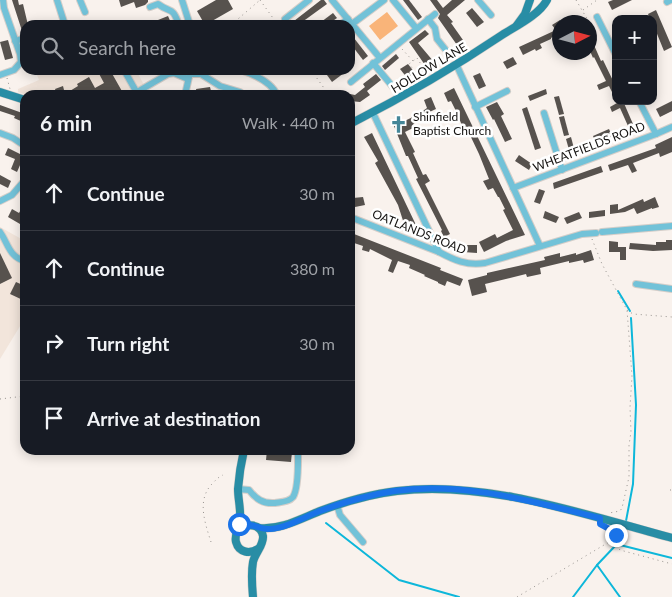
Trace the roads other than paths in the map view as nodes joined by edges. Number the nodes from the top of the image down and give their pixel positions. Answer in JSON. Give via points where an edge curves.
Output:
{"nodes":[{"id":1,"x":3,"y":0,"type":"edge"},
{"id":2,"x":58,"y":0,"type":"edge"},
{"id":3,"x":80,"y":0,"type":"edge"},
{"id":4,"x":182,"y":0,"type":"edge"},
{"id":5,"x":309,"y":0,"type":"edge"},
{"id":6,"x":332,"y":0,"type":"edge"},
{"id":7,"x":384,"y":0,"type":"edge"},
{"id":8,"x":393,"y":0,"type":"edge"},
{"id":9,"x":478,"y":0,"type":"edge"},
{"id":10,"x":530,"y":0,"type":"edge"},
{"id":11,"x":547,"y":2,"type":"edge"},
{"id":12,"x":150,"y":7,"type":"dead end"},
{"id":13,"x":85,"y":12,"type":"dead end"},
{"id":14,"x":435,"y":14,"type":"dead end"},
{"id":15,"x":491,"y":15,"type":"dead end"},
{"id":16,"x":597,"y":17,"type":"dead end"},
{"id":17,"x":285,"y":19,"type":"dead end"},
{"id":18,"x":428,"y":19,"type":"junction"},
{"id":19,"x":64,"y":20,"type":"edge"},
{"id":20,"x":177,"y":20,"type":"edge"},
{"id":21,"x":188,"y":20,"type":"edge"},
{"id":22,"x":348,"y":20,"type":"edge"},
{"id":23,"x":353,"y":20,"type":"edge"},
{"id":24,"x":516,"y":26,"type":"junction"},
{"id":25,"x":355,"y":28,"type":"edge"},
{"id":26,"x":416,"y":28,"type":"junction"},
{"id":27,"x":20,"y":40,"type":"edge"},
{"id":28,"x":15,"y":41,"type":"junction"},
{"id":29,"x":612,"y":47,"type":"edge"},
{"id":30,"x":445,"y":49,"type":"dead end"},
{"id":31,"x":20,"y":54,"type":"edge"},
{"id":32,"x":380,"y":58,"type":"junction"},
{"id":33,"x":20,"y":63,"type":"edge"},
{"id":34,"x":371,"y":64,"type":"junction"},
{"id":35,"x":456,"y":66,"type":"junction"},
{"id":36,"x":3,"y":74,"type":"edge"},
{"id":37,"x":126,"y":75,"type":"edge"},
{"id":38,"x":166,"y":75,"type":"edge"},
{"id":39,"x":190,"y":75,"type":"edge"},
{"id":40,"x":203,"y":75,"type":"edge"},
{"id":41,"x":253,"y":75,"type":"edge"},
{"id":42,"x":351,"y":82,"type":"dead end"},
{"id":43,"x":393,"y":87,"type":"dead end"},
{"id":44,"x":132,"y":90,"type":"edge"},
{"id":45,"x":141,"y":90,"type":"edge"},
{"id":46,"x":186,"y":90,"type":"edge"},
{"id":47,"x":233,"y":90,"type":"edge"},
{"id":48,"x":273,"y":90,"type":"edge"},
{"id":49,"x":507,"y":91,"type":"dead end"},
{"id":50,"x":4,"y":93,"type":"edge"},
{"id":51,"x":20,"y":98,"type":"edge"},
{"id":52,"x":641,"y":105,"type":"edge"},
{"id":53,"x":475,"y":108,"type":"junction"},
{"id":54,"x":373,"y":113,"type":"junction"},
{"id":55,"x":544,"y":114,"type":"dead end"},
{"id":56,"x":355,"y":122,"type":"edge"},
{"id":57,"x":672,"y":126,"type":"edge"},
{"id":58,"x":0,"y":133,"type":"edge"},
{"id":59,"x":656,"y":134,"type":"junction"},
{"id":60,"x":20,"y":143,"type":"edge"},
{"id":61,"x":562,"y":170,"type":"junction"},
{"id":62,"x":20,"y":186,"type":"edge"},
{"id":63,"x":512,"y":188,"type":"junction"},
{"id":64,"x":0,"y":202,"type":"edge"},
{"id":65,"x":355,"y":217,"type":"edge"},
{"id":66,"x":672,"y":226,"type":"edge"},
{"id":67,"x":0,"y":232,"type":"edge"},
{"id":68,"x":540,"y":246,"type":"junction"},
{"id":69,"x":439,"y":252,"type":"junction"},
{"id":70,"x":20,"y":259,"type":"edge"},
{"id":71,"x":636,"y":284,"type":"dead end"},
{"id":72,"x":670,"y":288,"type":"edge"},
{"id":73,"x":243,"y":455,"type":"edge"},
{"id":74,"x":298,"y":455,"type":"edge"},
{"id":75,"x":238,"y":489,"type":"junction"},
{"id":76,"x":337,"y":506,"type":"junction"},
{"id":77,"x":240,"y":509,"type":"junction"},
{"id":78,"x":255,"y":527,"type":"junction"},
{"id":79,"x":276,"y":528,"type":"junction"},
{"id":80,"x":238,"y":530,"type":"junction"},
{"id":81,"x":672,"y":538,"type":"edge"},
{"id":82,"x":263,"y":541,"type":"junction"},
{"id":83,"x":363,"y":542,"type":"dead end"},
{"id":84,"x":258,"y":549,"type":"junction"},
{"id":85,"x":243,"y":551,"type":"junction"},
{"id":86,"x":252,"y":575,"type":"junction"},
{"id":87,"x":253,"y":597,"type":"edge"}],
"edges":[{"from":1,"to":28,"type":"street"},
{"from":2,"to":19,"type":"street"},
{"from":3,"to":13,"type":"street"},
{"from":4,"to":21,"type":"street"},
{"from":5,"to":17,"type":"street"},
{"from":6,"to":22,"type":"street"},
{"from":7,"to":23,"type":"street"},
{"from":8,"to":26,"type":"street"},
{"from":9,"to":15,"type":"street"},
{"from":10,"to":11,"type":"main road","via":[[534,5]]},
{"from":10,"to":24,"type":"main road","name":"HOLLOW LANE"},
{"from":11,"to":24,"type":"main road","name":"HOLLOW LANE"},
{"from":12,"to":20,"type":"street","via":[[158,4],[170,9]]},
{"from":14,"to":18,"type":"street"},
{"from":16,"to":29,"type":"street"},
{"from":18,"to":26,"type":"street"},
{"from":18,"to":30,"type":"street"},
{"from":24,"to":35,"type":"main road","name":"HOLLOW LANE"},
{"from":25,"to":32,"type":"street"},
{"from":26,"to":32,"type":"street"},
{"from":27,"to":28,"type":"street"},
{"from":28,"to":31,"type":"street"},
{"from":32,"to":34,"type":"street"},
{"from":33,"to":36,"type":"street","via":[[14,70]]},
{"from":34,"to":42,"type":"street"},
{"from":34,"to":43,"type":"street"},
{"from":35,"to":53,"type":"street"},
{"from":35,"to":54,"type":"main road","name":"HOLLOW LANE"},
{"from":37,"to":44,"type":"street"},
{"from":38,"to":45,"type":"street"},
{"from":39,"to":46,"type":"street"},
{"from":40,"to":47,"type":"street"},
{"from":41,"to":48,"type":"street"},
{"from":49,"to":53,"type":"street"},
{"from":50,"to":51,"type":"main road"},
{"from":52,"to":59,"type":"street"},
{"from":53,"to":63,"type":"street"},
{"from":54,"to":56,"type":"main road","name":"HOLLOW LANE"},
{"from":54,"to":69,"type":"street"},
{"from":55,"to":61,"type":"street"},
{"from":57,"to":59,"type":"street","name":"WHEATFIELDS ROAD"},
{"from":58,"to":60,"type":"street"},
{"from":59,"to":61,"type":"street","name":"WHEATFIELDS ROAD"},
{"from":61,"to":63,"type":"street","name":"WHEATFIELDS ROAD"},
{"from":62,"to":64,"type":"street"},
{"from":63,"to":68,"type":"street"},
{"from":65,"to":69,"type":"street","name":"OATLANDS ROAD"},
{"from":66,"to":68,"type":"street","name":"OATLANDS ROAD","via":[[596,233]]},
{"from":67,"to":70,"type":"street","via":[[10,251]]},
{"from":68,"to":69,"type":"street","name":"OATLANDS ROAD","via":[[472,264],[450,259]]},
{"from":71,"to":72,"type":"street"},
{"from":73,"to":75,"type":"main road"},
{"from":74,"to":75,"type":"street","via":[[296,488],[293,497],[285,502],[258,500],[249,490]]},
{"from":75,"to":77,"type":"main road"},
{"from":76,"to":79,"type":"main road"},
{"from":76,"to":81,"type":"main road","via":[[395,491],[446,489],[509,496]]},
{"from":76,"to":83,"type":"street","via":[[340,515]]},
{"from":77,"to":78,"type":"main road","via":[[244,518]]},
{"from":77,"to":80,"type":"main road"},
{"from":78,"to":79,"type":"main road"},
{"from":78,"to":80,"type":"main road","via":[[245,525]]},
{"from":78,"to":82,"type":"main road"},
{"from":79,"to":82,"type":"main road"},
{"from":80,"to":85,"type":"main road","via":[[236,542]]},
{"from":82,"to":84,"type":"main road"},
{"from":84,"to":85,"type":"main road"},
{"from":84,"to":86,"type":"main road"},
{"from":85,"to":86,"type":"main road"},
{"from":86,"to":87,"type":"main road"}]}
